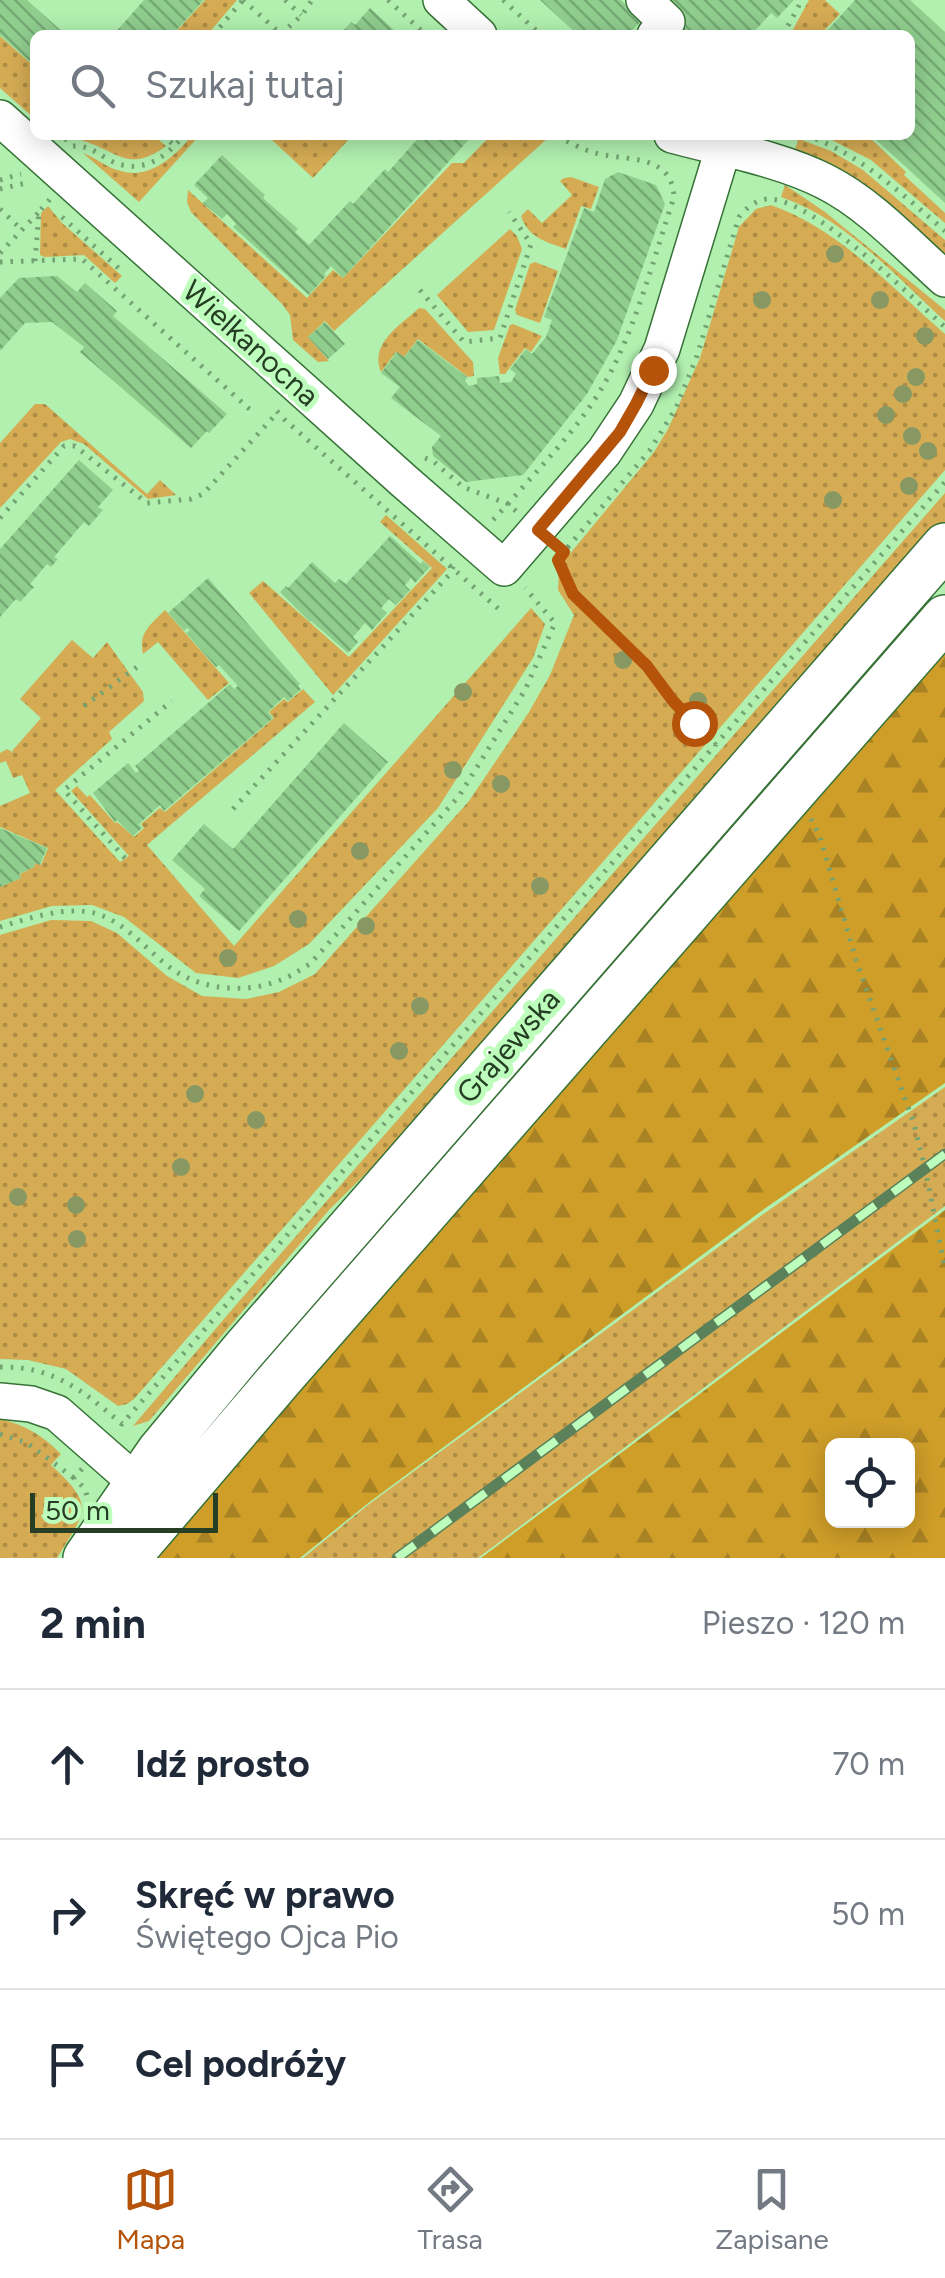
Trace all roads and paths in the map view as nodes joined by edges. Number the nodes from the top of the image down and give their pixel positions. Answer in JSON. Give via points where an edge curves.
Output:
{"nodes":[{"id":1,"x":243,"y":0,"type":"edge"},
{"id":2,"x":285,"y":0,"type":"edge"},
{"id":3,"x":312,"y":0,"type":"edge"},
{"id":4,"x":388,"y":0,"type":"edge"},
{"id":5,"x":441,"y":0,"type":"edge"},
{"id":6,"x":503,"y":0,"type":"edge"},
{"id":7,"x":644,"y":0,"type":"edge"},
{"id":8,"x":802,"y":0,"type":"edge"},
{"id":9,"x":302,"y":16,"type":"junction"},
{"id":10,"x":217,"y":30,"type":"edge"},
{"id":11,"x":276,"y":30,"type":"edge"},
{"id":12,"x":285,"y":30,"type":"edge"},
{"id":13,"x":421,"y":30,"type":"edge"},
{"id":14,"x":474,"y":30,"type":"edge"},
{"id":15,"x":536,"y":30,"type":"edge"},
{"id":16,"x":660,"y":30,"type":"edge"},
{"id":17,"x":786,"y":30,"type":"edge"},
{"id":18,"x":0,"y":118,"type":"edge"},
{"id":19,"x":168,"y":140,"type":"edge"},
{"id":20,"x":566,"y":140,"type":"edge"},
{"id":21,"x":690,"y":140,"type":"edge"},
{"id":22,"x":175,"y":146,"type":"dead end"},
{"id":23,"x":723,"y":149,"type":"junction"},
{"id":24,"x":70,"y":180,"type":"junction"},
{"id":25,"x":0,"y":209,"type":"edge"},
{"id":26,"x":39,"y":212,"type":"junction"},
{"id":27,"x":509,"y":212,"type":"dead end"},
{"id":28,"x":22,"y":230,"type":"junction"},
{"id":29,"x":0,"y":253,"type":"edge"},
{"id":30,"x":35,"y":260,"type":"junction"},
{"id":31,"x":0,"y":262,"type":"edge"},
{"id":32,"x":945,"y":279,"type":"edge"},
{"id":33,"x":420,"y":290,"type":"dead end"},
{"id":34,"x":945,"y":327,"type":"edge"},
{"id":35,"x":255,"y":414,"type":"dead end"},
{"id":36,"x":416,"y":454,"type":"dead end"},
{"id":37,"x":945,"y":482,"type":"edge"},
{"id":38,"x":508,"y":504,"type":"junction"},
{"id":39,"x":0,"y":518,"type":"edge"},
{"id":40,"x":538,"y":530,"type":"junction"},
{"id":41,"x":945,"y":546,"type":"edge"},
{"id":42,"x":462,"y":555,"type":"junction"},
{"id":43,"x":513,"y":577,"type":"junction"},
{"id":44,"x":502,"y":612,"type":"dead end"},
{"id":45,"x":945,"y":618,"type":"edge"},
{"id":46,"x":142,"y":664,"type":"dead end"},
{"id":47,"x":172,"y":701,"type":"dead end"},
{"id":48,"x":84,"y":706,"type":"dead end"},
{"id":49,"x":716,"y":745,"type":"junction"},
{"id":50,"x":795,"y":790,"type":"junction"},
{"id":51,"x":233,"y":809,"type":"dead end"},
{"id":52,"x":125,"y":858,"type":"dead end"},
{"id":53,"x":0,"y":927,"type":"edge"},
{"id":54,"x":945,"y":1268,"type":"edge"},
{"id":55,"x":0,"y":1402,"type":"edge"},
{"id":56,"x":122,"y":1424,"type":"dead end"},
{"id":57,"x":0,"y":1434,"type":"edge"},
{"id":58,"x":74,"y":1478,"type":"dead end"},
{"id":59,"x":152,"y":1496,"type":"junction"},
{"id":60,"x":86,"y":1558,"type":"edge"},
{"id":61,"x":126,"y":1558,"type":"edge"}],
"edges":[{"from":1,"to":10,"type":"path"},
{"from":1,"to":11,"type":"path"},
{"from":2,"to":9,"type":"path"},
{"from":3,"to":9,"type":"path"},
{"from":4,"to":13,"type":"path"},
{"from":5,"to":14,"type":"street"},
{"from":6,"to":15,"type":"path"},
{"from":7,"to":16,"type":"street","via":[[668,22]]},
{"from":8,"to":17,"type":"path"},
{"from":9,"to":12,"type":"path"},
{"from":18,"to":24,"type":"street","name":"Wielkanocna"},
{"from":19,"to":22,"type":"path"},
{"from":20,"to":38,"type":"path","via":[[658,166],[672,182],[674,198],[601,390]]},
{"from":21,"to":23,"type":"street"},
{"from":23,"to":32,"type":"street","via":[[840,190]]},
{"from":23,"to":40,"type":"street","via":[[662,349],[636,404]]},
{"from":24,"to":26,"type":"path"},
{"from":24,"to":42,"type":"street","name":"Wielkanocna"},
{"from":25,"to":28,"type":"path"},
{"from":26,"to":28,"type":"path"},
{"from":26,"to":30,"type":"path"},
{"from":27,"to":33,"type":"path","via":[[531,244],[500,338],[464,342]]},
{"from":28,"to":29,"type":"path"},
{"from":30,"to":31,"type":"path"},
{"from":30,"to":35,"type":"path","via":[[82,259]]},
{"from":34,"to":49,"type":"path","via":[[820,220],[771,199],[755,202],[739,217],[676,408],[650,450],[558,560],[573,594]]},
{"from":36,"to":38,"type":"path","via":[[463,487]]},
{"from":37,"to":49,"type":"path"},
{"from":38,"to":40,"type":"path"},
{"from":38,"to":42,"type":"path"},
{"from":39,"to":42,"type":"path","via":[[64,446],[75,446],[147,503],[191,499],[209,490],[278,412]]},
{"from":40,"to":43,"type":"street"},
{"from":41,"to":59,"type":"main road","name":"Grajewska","via":[[243,1351],[184,1422]]},
{"from":42,"to":43,"type":"street","name":"Wielkanocna"},
{"from":42,"to":44,"type":"path"},
{"from":42,"to":51,"type":"path"},
{"from":43,"to":53,"type":"path","via":[[555,622],[524,690],[458,796],[310,964],[282,980],[224,989],[172,969],[130,931],[96,914],[63,912]]},
{"from":45,"to":50,"type":"main road","name":"Grajewska"},
{"from":46,"to":48,"type":"path"},
{"from":47,"to":52,"type":"path","via":[[64,790]]},
{"from":49,"to":56,"type":"path"},
{"from":50,"to":54,"type":"path","via":[[820,837],[914,1124]]},
{"from":50,"to":59,"type":"main road","name":"Grajewska"},
{"from":55,"to":59,"type":"street","via":[[56,1414]]},
{"from":57,"to":58,"type":"path","via":[[27,1444]]},
{"from":59,"to":60,"type":"main road","name":"Grajewska"},
{"from":59,"to":61,"type":"main road","name":"Grajewska"}]}
